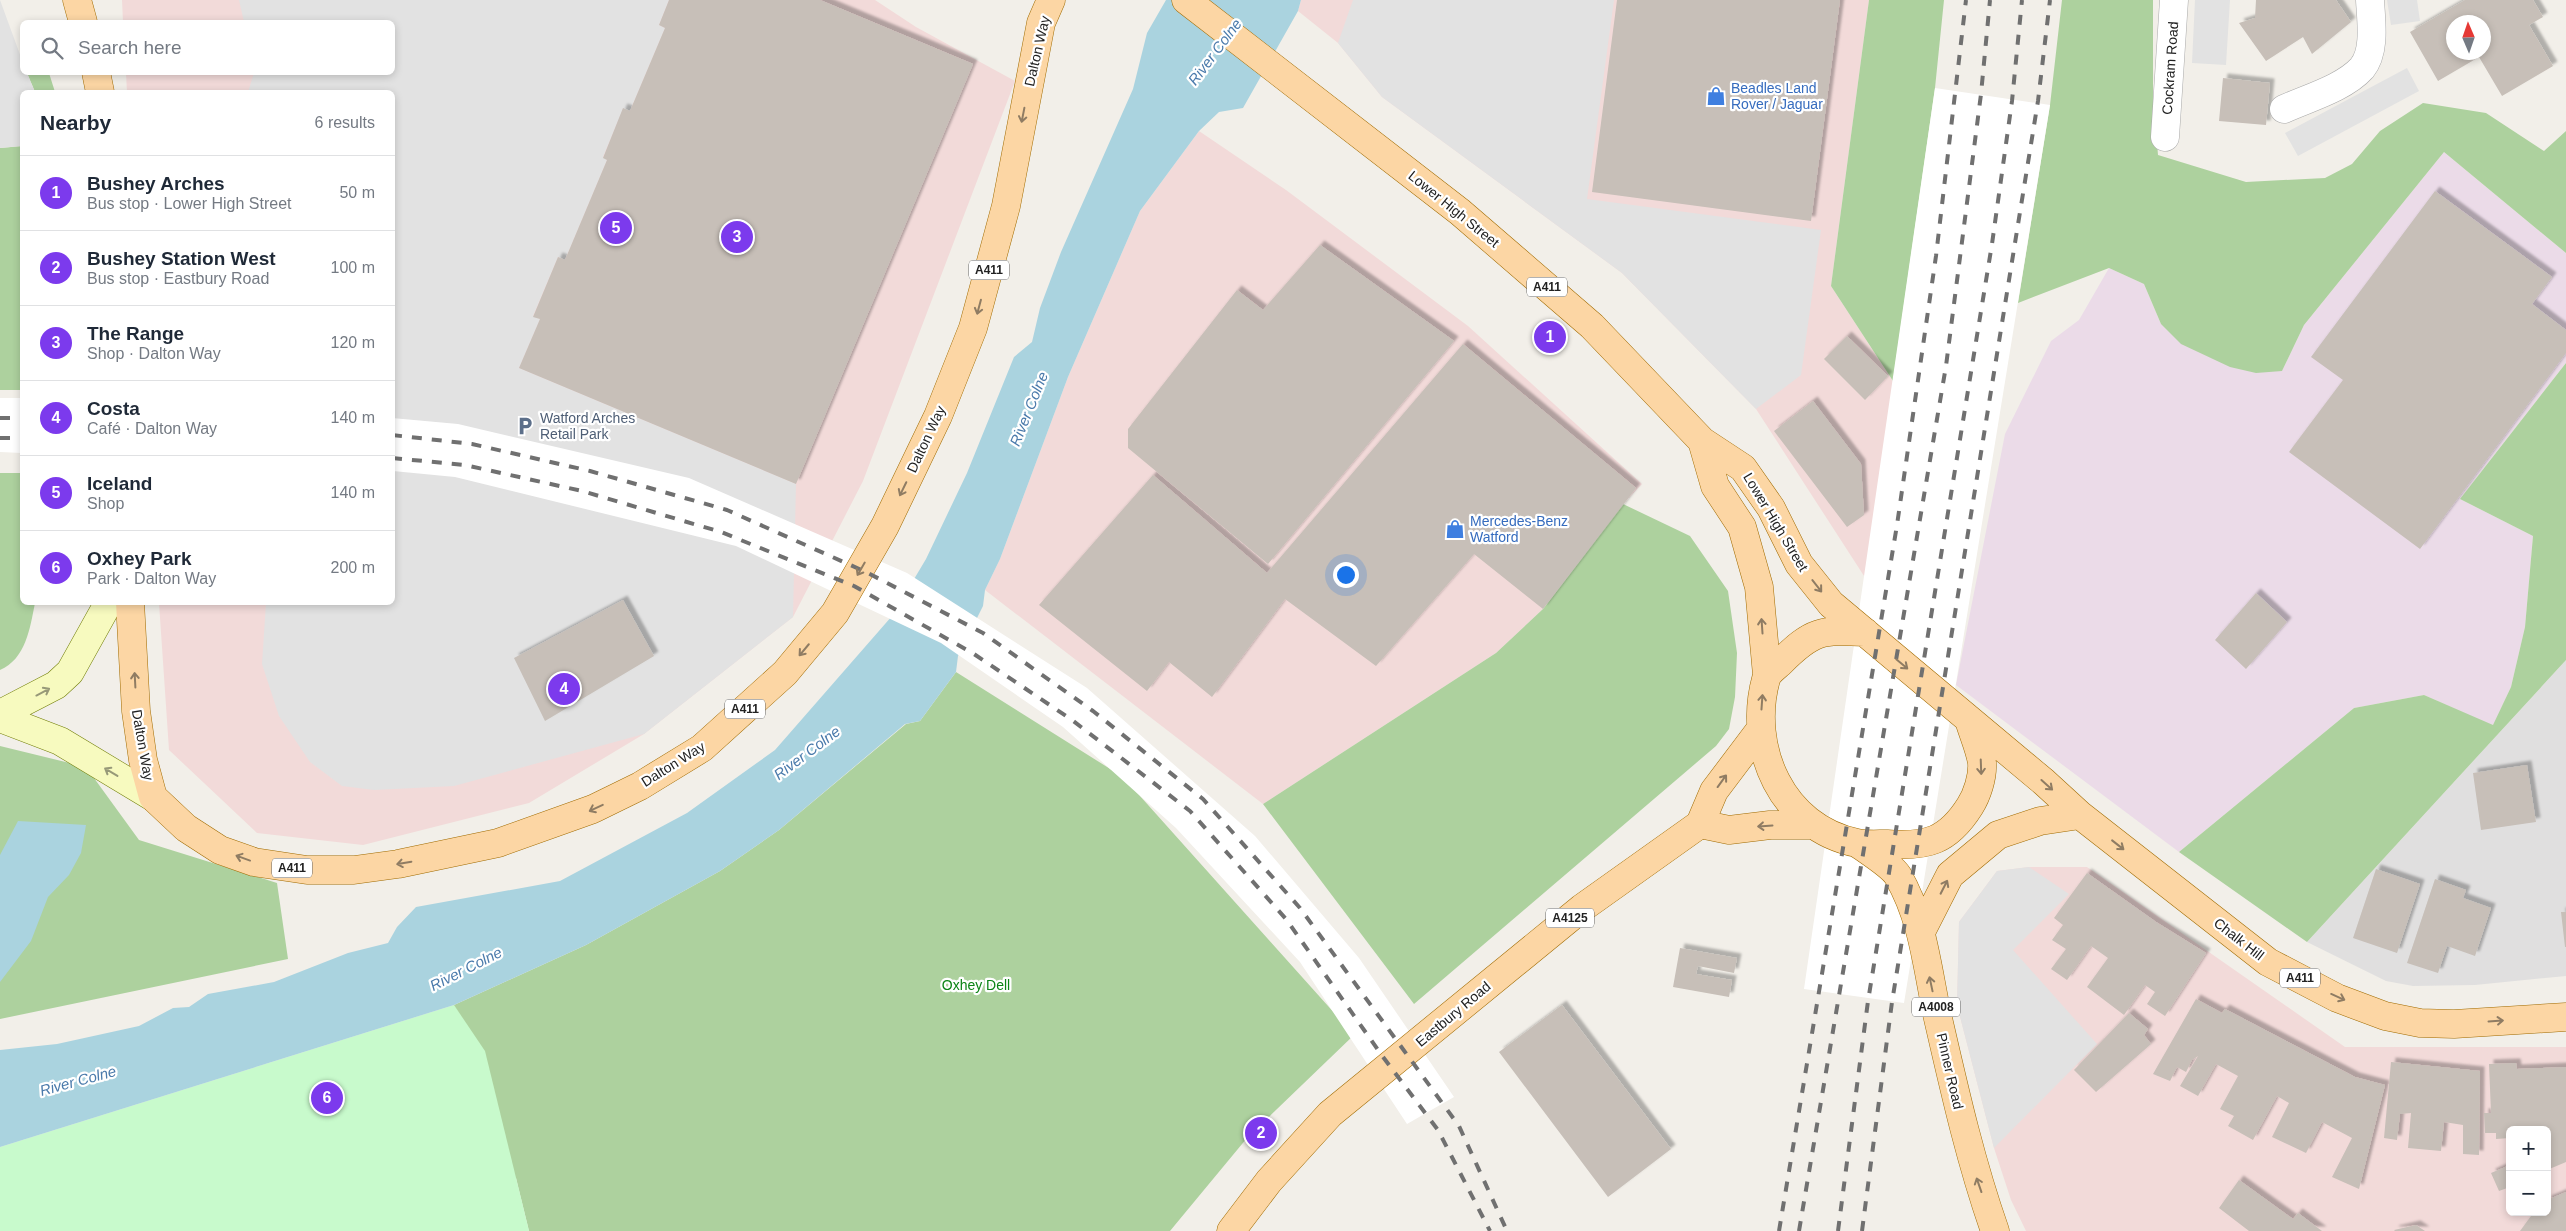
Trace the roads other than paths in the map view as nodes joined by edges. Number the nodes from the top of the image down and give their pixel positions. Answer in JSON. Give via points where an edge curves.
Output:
{"nodes":[{"id":1,"x":77,"y":0,"type":"edge"},
{"id":2,"x":1051,"y":0,"type":"edge"},
{"id":3,"x":1186,"y":0,"type":"edge"},
{"id":4,"x":2174,"y":0,"type":"edge"},
{"id":5,"x":2370,"y":0,"type":"edge"},
{"id":6,"x":82,"y":20,"type":"edge"},
{"id":7,"x":97,"y":75,"type":"edge"},
{"id":8,"x":100,"y":90,"type":"edge"},
{"id":9,"x":2284,"y":109,"type":"dead end"},
{"id":10,"x":2165,"y":137,"type":"dead end"},
{"id":11,"x":1702,"y":441,"type":"junction"},
{"id":12,"x":107,"y":605,"type":"edge"},
{"id":13,"x":130,"y":605,"type":"edge"},
{"id":14,"x":1865,"y":632,"type":"junction"},
{"id":15,"x":1767,"y":675,"type":"junction"},
{"id":16,"x":0,"y":714,"type":"edge"},
{"id":17,"x":0,"y":718,"type":"edge"},
{"id":18,"x":1969,"y":720,"type":"junction"},
{"id":19,"x":1760,"y":730,"type":"junction"},
{"id":20,"x":153,"y":797,"type":"junction"},
{"id":21,"x":2080,"y":815,"type":"junction"},
{"id":22,"x":1700,"y":824,"type":"junction"},
{"id":23,"x":1814,"y":825,"type":"junction"},
{"id":24,"x":1857,"y":843,"type":"junction"},
{"id":25,"x":1922,"y":930,"type":"junction"},
{"id":26,"x":2566,"y":1017,"type":"edge"},
{"id":27,"x":1231,"y":1231,"type":"edge"},
{"id":28,"x":1996,"y":1231,"type":"edge"}],
"edges":[{"from":1,"to":6,"type":"main road"},
{"from":2,"to":20,"type":"main road","name":"Dalton Way","number":"A411","one_way":true,"via":[[1041,23],[1006,206],[973,328],[938,416],[885,526],[835,613],[785,673],[702,748],[594,810],[498,843],[354,870],[307,870],[254,862],[220,850],[186,828]]},
{"from":3,"to":11,"type":"main road","name":"Lower High Street","number":"A411","via":[[1460,212],[1592,326]]},
{"from":4,"to":10,"type":"street","name":"Cockram Road"},
{"from":5,"to":9,"type":"street","via":[[2372,28],[2363,67],[2345,81]]},
{"from":7,"to":8,"type":"main road"},
{"from":11,"to":14,"type":"main road","name":"Lower High Street","number":"A411","one_way":true,"via":[[1743,468],[1771,508],[1799,564],[1831,604]]},
{"from":15,"to":11,"type":"main road","name":"Lower High Street","number":"A411","one_way":true,"via":[[1755,571],[1742,527],[1714,486]]},
{"from":16,"to":12,"type":"street","one_way":true,"via":[[56,685],[70,672]]},
{"from":20,"to":13,"type":"main road","name":"Dalton Way","one_way":true,"via":[[143,760],[136,711]]},
{"from":14,"to":15,"type":"main road","via":[[1816,634],[1799,644]]},
{"from":14,"to":18,"type":"main road","name":"Lower High Street","one_way":true},
{"from":19,"to":15,"type":"main road","name":"Lower High Street","one_way":true},
{"from":20,"to":17,"type":"street","one_way":true,"via":[[60,741]]},
{"from":18,"to":21,"type":"main road","name":"Chalk Hill","number":"A411","one_way":true},
{"from":18,"to":24,"type":"main road","one_way":true,"via":[[1982,764],[1974,800],[1960,822],[1937,840],[1900,845]]},
{"from":22,"to":19,"type":"main road","one_way":true,"via":[[1714,791]]},
{"from":19,"to":23,"type":"main road","name":"Lower High Street","via":[[1771,774],[1791,806]]},
{"from":25,"to":21,"type":"main road","one_way":true,"via":[[1950,874],[1998,835],[2040,821]]},
{"from":21,"to":26,"type":"main road","name":"Chalk Hill","number":"A411","one_way":true,"via":[[2268,962],[2337,998],[2385,1016],[2420,1023]]},
{"from":23,"to":22,"type":"main road","one_way":true,"via":[[1770,825],[1729,830]]},
{"from":22,"to":27,"type":"main road","name":"Eastbury Road","number":"A4125","via":[[1582,908],[1330,1114],[1269,1181]]},
{"from":23,"to":24,"type":"main road"},
{"from":24,"to":25,"type":"main road","name":"Pinner Road","number":"A4008","via":[[1898,874]]},
{"from":28,"to":25,"type":"main road","name":"Pinner Road","number":"A4008","one_way":true,"via":[[1976,1178],[1952,1083]]}]}
